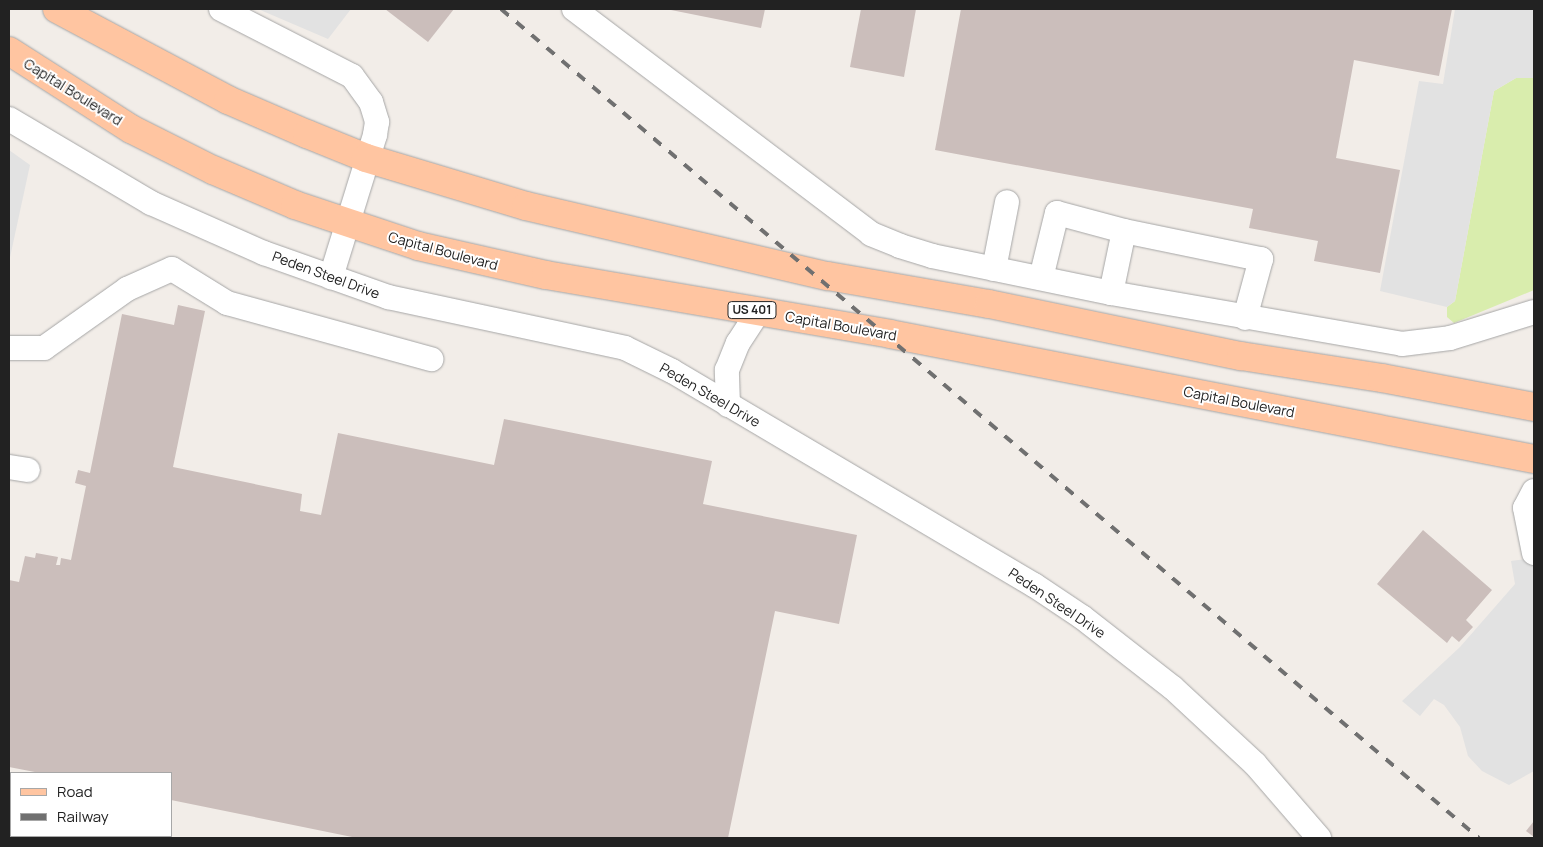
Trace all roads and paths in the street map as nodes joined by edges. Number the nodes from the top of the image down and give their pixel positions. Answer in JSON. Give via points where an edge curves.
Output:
{"nodes":[{"id":1,"x":58,"y":9,"type":"edge"},
{"id":2,"x":221,"y":9,"type":"edge"},
{"id":3,"x":574,"y":9,"type":"edge"},
{"id":4,"x":9,"y":51,"type":"edge"},
{"id":5,"x":9,"y":119,"type":"edge"},
{"id":6,"x":366,"y":158,"type":"junction"},
{"id":7,"x":1007,"y":202,"type":"dead end"},
{"id":8,"x":347,"y":222,"type":"junction"},
{"id":9,"x":1124,"y":231,"type":"junction"},
{"id":10,"x":994,"y":269,"type":"junction"},
{"id":11,"x":331,"y":277,"type":"junction"},
{"id":12,"x":1041,"y":278,"type":"junction"},
{"id":13,"x":1111,"y":292,"type":"junction"},
{"id":14,"x":759,"y":311,"type":"junction"},
{"id":15,"x":1534,"y":312,"type":"edge"},
{"id":16,"x":1245,"y":318,"type":"junction"},
{"id":17,"x":9,"y":348,"type":"edge"},
{"id":18,"x":430,"y":359,"type":"dead end"},
{"id":19,"x":728,"y":405,"type":"junction"},
{"id":20,"x":1534,"y":407,"type":"edge"},
{"id":21,"x":1534,"y":459,"type":"edge"},
{"id":22,"x":1534,"y":491,"type":"edge"},
{"id":23,"x":1534,"y":554,"type":"edge"},
{"id":24,"x":1319,"y":838,"type":"edge"}],
"edges":[{"from":1,"to":6,"type":"main road","via":[[228,100]]},
{"from":2,"to":6,"type":"street","via":[[352,76],[371,102],[377,122]]},
{"from":3,"to":10,"type":"street","via":[[871,234],[932,256]]},
{"from":4,"to":8,"type":"main road","name":"Capital Boulevard","number":"US 401","via":[[64,88],[171,149],[254,188]]},
{"from":5,"to":11,"type":"street","name":"Peden Steel Drive","via":[[151,203],[264,253]]},
{"from":6,"to":8,"type":"street"},
{"from":6,"to":20,"type":"main road","via":[[526,206],[828,276],[989,304],[1242,356]]},
{"from":7,"to":10,"type":"street"},
{"from":8,"to":11,"type":"street"},
{"from":8,"to":14,"type":"main road","name":"Capital Boulevard","number":"US 401","via":[[418,246],[503,266]]},
{"from":9,"to":12,"type":"street","via":[[1058,213]]},
{"from":9,"to":13,"type":"street"},
{"from":9,"to":16,"type":"street","via":[[1260,259]]},
{"from":10,"to":12,"type":"street"},
{"from":11,"to":19,"type":"street","name":"Peden Steel Drive","via":[[388,297],[624,348],[672,371]]},
{"from":12,"to":13,"type":"street"},
{"from":13,"to":16,"type":"street"},
{"from":14,"to":19,"type":"street","via":[[738,343],[727,370]]},
{"from":14,"to":21,"type":"main road","name":"Capital Boulevard","number":"US 401"},
{"from":15,"to":16,"type":"street","via":[[1450,338],[1402,344]]},
{"from":17,"to":18,"type":"street","via":[[44,348],[127,289],[172,269],[227,303]]},
{"from":19,"to":24,"type":"street","name":"Peden Steel Drive","via":[[1026,580],[1082,617],[1173,688],[1255,764]]},
{"from":22,"to":23,"type":"street","via":[[1525,508]]}]}
